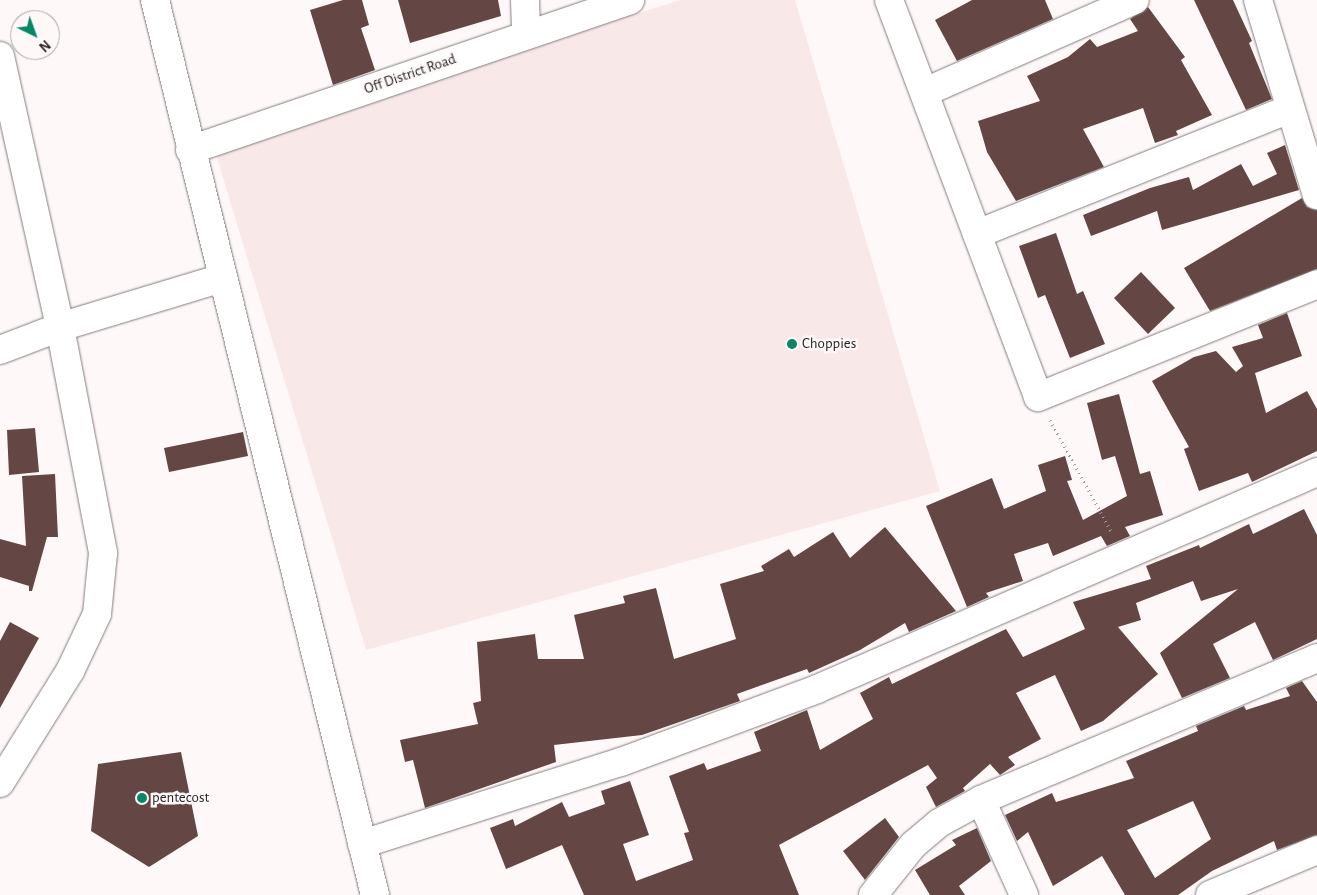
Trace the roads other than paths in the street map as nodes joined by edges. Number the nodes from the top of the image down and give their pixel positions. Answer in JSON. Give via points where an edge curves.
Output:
{"nodes":[{"id":1,"x":155,"y":0,"type":"edge"},
{"id":2,"x":525,"y":0,"type":"edge"},
{"id":3,"x":630,"y":0,"type":"edge"},
{"id":4,"x":889,"y":0,"type":"edge"},
{"id":5,"x":1135,"y":0,"type":"edge"},
{"id":6,"x":1258,"y":0,"type":"edge"},
{"id":7,"x":526,"y":34,"type":"junction"},
{"id":8,"x":0,"y":56,"type":"edge"},
{"id":9,"x":925,"y":92,"type":"junction"},
{"id":10,"x":1290,"y":110,"type":"junction"},
{"id":11,"x":190,"y":150,"type":"junction"},
{"id":12,"x":1317,"y":194,"type":"edge"},
{"id":13,"x":977,"y":234,"type":"junction"},
{"id":14,"x":222,"y":278,"type":"junction"},
{"id":15,"x":1317,"y":284,"type":"edge"},
{"id":16,"x":60,"y":327,"type":"junction"},
{"id":17,"x":0,"y":350,"type":"edge"},
{"id":18,"x":1317,"y":472,"type":"edge"},
{"id":19,"x":1317,"y":658,"type":"edge"},
{"id":20,"x":3,"y":773,"type":"edge"},
{"id":21,"x":981,"y":800,"type":"junction"},
{"id":22,"x":362,"y":844,"type":"junction"},
{"id":23,"x":1317,"y":850,"type":"edge"},
{"id":24,"x":375,"y":895,"type":"edge"},
{"id":25,"x":873,"y":895,"type":"edge"},
{"id":26,"x":1024,"y":895,"type":"edge"},
{"id":27,"x":1210,"y":895,"type":"edge"}],
"edges":[{"from":1,"to":11,"type":"street"},
{"from":2,"to":7,"type":"street"},
{"from":3,"to":7,"type":"street","name":"Off District Road"},
{"from":4,"to":9,"type":"street"},
{"from":5,"to":9,"type":"street"},
{"from":6,"to":10,"type":"street"},
{"from":7,"to":11,"type":"street","name":"Off District Road"},
{"from":8,"to":16,"type":"street"},
{"from":9,"to":13,"type":"street"},
{"from":10,"to":12,"type":"street"},
{"from":10,"to":13,"type":"street"},
{"from":11,"to":14,"type":"street"},
{"from":13,"to":15,"type":"street","via":[[1038,398]]},
{"from":14,"to":16,"type":"street"},
{"from":14,"to":22,"type":"street"},
{"from":16,"to":17,"type":"street"},
{"from":16,"to":20,"type":"street","via":[[103,553],[97,614],[70,671]]},
{"from":18,"to":22,"type":"street","via":[[818,689],[621,762]]},
{"from":19,"to":21,"type":"street"},
{"from":21,"to":25,"type":"street","via":[[939,823],[913,844]]},
{"from":21,"to":26,"type":"street"},
{"from":22,"to":24,"type":"street"},
{"from":23,"to":27,"type":"street"}]}
